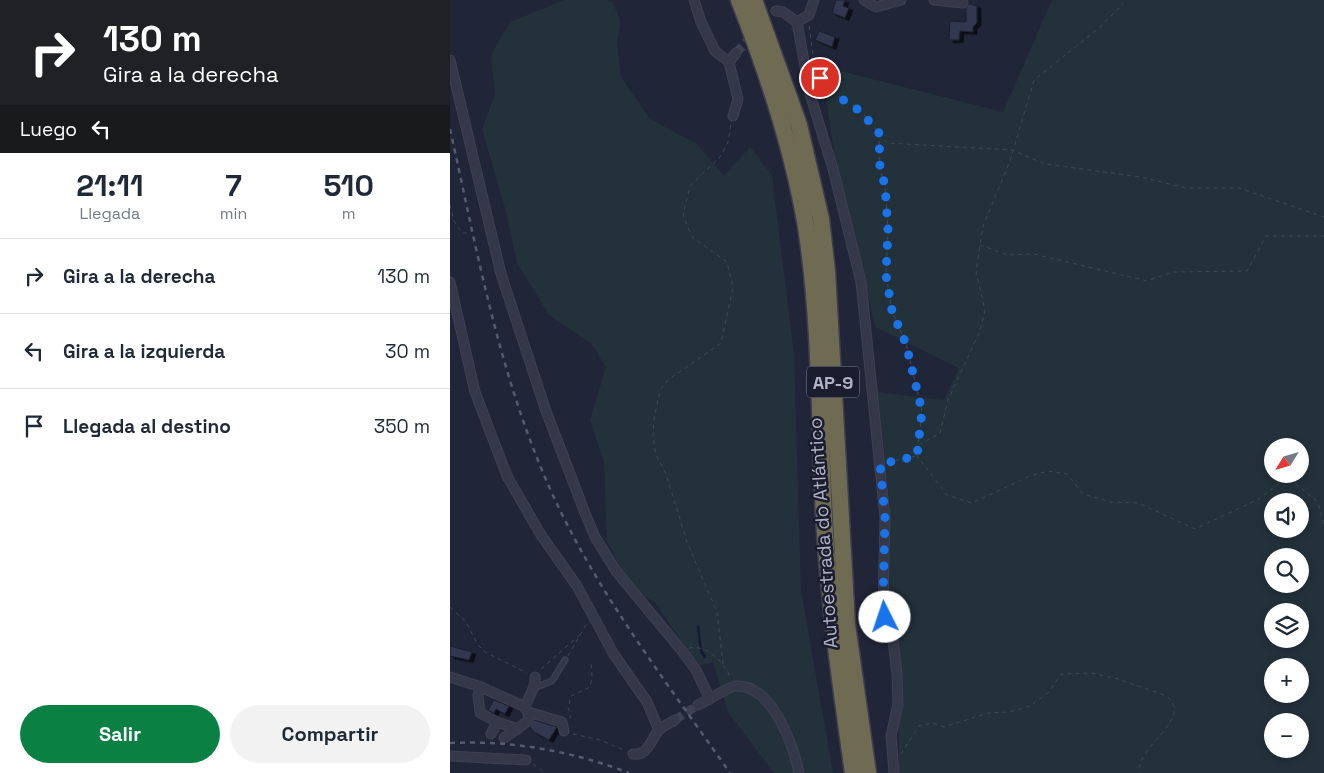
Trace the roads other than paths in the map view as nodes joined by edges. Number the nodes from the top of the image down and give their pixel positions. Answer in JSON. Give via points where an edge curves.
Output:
{"nodes":[{"id":1,"x":694,"y":0,"type":"edge"},
{"id":2,"x":739,"y":0,"type":"edge"},
{"id":3,"x":754,"y":0,"type":"edge"},
{"id":4,"x":814,"y":0,"type":"edge"},
{"id":5,"x":864,"y":0,"type":"edge"},
{"id":6,"x":901,"y":0,"type":"edge"},
{"id":7,"x":934,"y":0,"type":"edge"},
{"id":8,"x":963,"y":3,"type":"dead end"},
{"id":9,"x":776,"y":12,"type":"dead end"},
{"id":10,"x":797,"y":22,"type":"junction"},
{"id":11,"x":736,"y":53,"type":"tunnel mouth"},
{"id":12,"x":450,"y":60,"type":"edge"},
{"id":13,"x":729,"y":62,"type":"junction"},
{"id":14,"x":733,"y":116,"type":"road end"},
{"id":15,"x":450,"y":282,"type":"edge"},
{"id":16,"x":564,"y":660,"type":"road end"},
{"id":17,"x":450,"y":677,"type":"edge"},
{"id":18,"x":535,"y":677,"type":"road end"},
{"id":19,"x":481,"y":687,"type":"junction"},
{"id":20,"x":533,"y":688,"type":"junction"},
{"id":21,"x":712,"y":699,"type":"junction"},
{"id":22,"x":698,"y":705,"type":"tunnel mouth"},
{"id":23,"x":527,"y":710,"type":"junction"},
{"id":24,"x":675,"y":720,"type":"tunnel mouth"},
{"id":25,"x":497,"y":722,"type":"junction"},
{"id":26,"x":518,"y":728,"type":"junction"},
{"id":27,"x":659,"y":730,"type":"junction"},
{"id":28,"x":564,"y":731,"type":"road end"},
{"id":29,"x":491,"y":734,"type":"dead end"},
{"id":30,"x":504,"y":738,"type":"dead end"},
{"id":31,"x":633,"y":754,"type":"road end"},
{"id":32,"x":450,"y":756,"type":"edge"},
{"id":33,"x":526,"y":760,"type":"road end"},
{"id":34,"x":894,"y":769,"type":"edge"},
{"id":35,"x":799,"y":773,"type":"edge"},
{"id":36,"x":853,"y":773,"type":"edge"},
{"id":37,"x":868,"y":773,"type":"edge"}],
"edges":[{"from":1,"to":13,"type":"street","via":[[715,51]]},
{"from":2,"to":36,"type":"highway","name":"Autoestrada do Atlántico","number":"AP-9","via":[[768,75],[806,226],[813,278],[824,519],[833,627]]},
{"from":3,"to":37,"type":"highway","name":"Autoestrada do Atlántico","number":"AP-9","via":[[799,125],[821,219],[827,271],[847,624]]},
{"from":4,"to":10,"type":"street","via":[[809,15]]},
{"from":5,"to":6,"type":"street","via":[[876,7]]},
{"from":7,"to":8,"type":"street"},
{"from":9,"to":10,"type":"street","via":[[783,12]]},
{"from":10,"to":34,"type":"street","via":[[810,94],[833,169],[861,282],[885,517],[883,610],[893,640],[897,674],[898,704],[891,736]]},
{"from":11,"to":13,"type":"street"},
{"from":12,"to":21,"type":"street","via":[[501,274],[534,378],[582,506],[595,537],[616,571],[696,670]]},
{"from":13,"to":14,"type":"street","via":[[738,99]]},
{"from":15,"to":27,"type":"street","via":[[475,392],[498,457],[540,535],[577,586],[613,653],[646,702]]},
{"from":16,"to":20,"type":"lane","via":[[552,681]]},
{"from":17,"to":19,"type":"street"},
{"from":18,"to":20,"type":"street"},
{"from":19,"to":23,"type":"street"},
{"from":19,"to":25,"type":"street","via":[[478,695],[480,713]]},
{"from":20,"to":23,"type":"street"},
{"from":21,"to":22,"type":"street"},
{"from":21,"to":35,"type":"street","via":[[733,686],[757,693],[779,718],[794,750]]},
{"from":23,"to":26,"type":"street","via":[[528,721]]},
{"from":23,"to":28,"type":"street","via":[[562,722]]},
{"from":24,"to":27,"type":"street"},
{"from":25,"to":26,"type":"street"},
{"from":25,"to":29,"type":"street"},
{"from":26,"to":30,"type":"street"},
{"from":27,"to":31,"type":"street","via":[[646,751],[640,755]]},
{"from":32,"to":33,"type":"street"}]}
